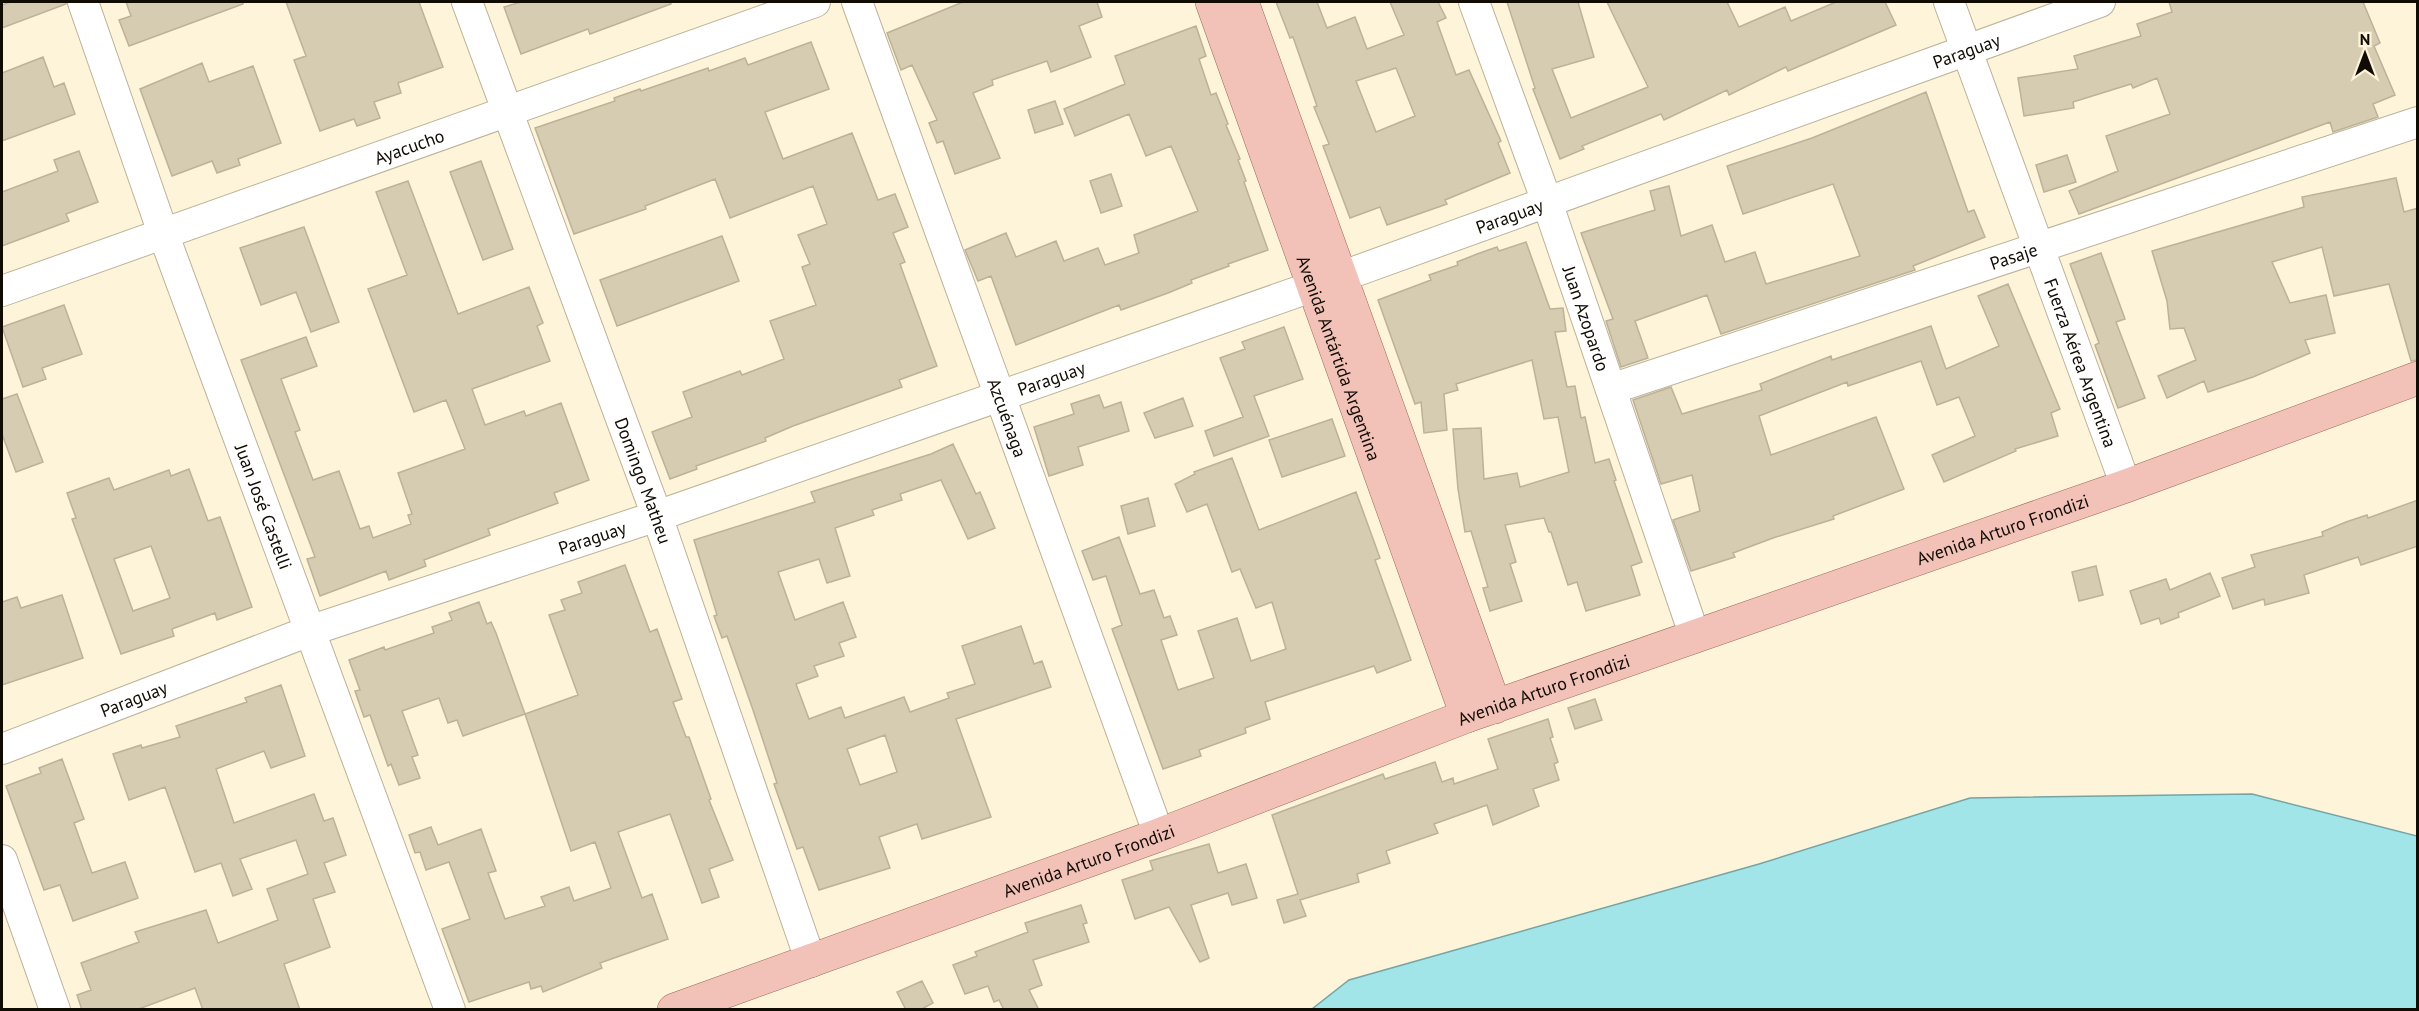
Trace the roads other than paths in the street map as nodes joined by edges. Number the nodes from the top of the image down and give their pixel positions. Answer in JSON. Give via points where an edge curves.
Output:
{"nodes":[{"id":1,"x":83,"y":2,"type":"edge"},
{"id":2,"x":467,"y":2,"type":"edge"},
{"id":3,"x":815,"y":2,"type":"edge"},
{"id":4,"x":857,"y":2,"type":"edge"},
{"id":5,"x":1212,"y":2,"type":"edge"},
{"id":6,"x":1242,"y":2,"type":"edge"},
{"id":7,"x":1474,"y":2,"type":"edge"},
{"id":8,"x":1949,"y":2,"type":"edge"},
{"id":9,"x":2100,"y":2,"type":"edge"},
{"id":10,"x":1966,"y":50,"type":"junction"},
{"id":11,"x":505,"y":110,"type":"junction"},
{"id":12,"x":2418,"y":122,"type":"edge"},
{"id":13,"x":1547,"y":202,"type":"junction"},
{"id":14,"x":163,"y":233,"type":"junction"},
{"id":15,"x":2039,"y":248,"type":"junction"},
{"id":16,"x":1327,"y":281,"type":"junction"},
{"id":17,"x":2,"y":291,"type":"edge"},
{"id":18,"x":2418,"y":378,"type":"edge"},
{"id":19,"x":1611,"y":389,"type":"junction"},
{"id":20,"x":999,"y":395,"type":"junction"},
{"id":21,"x":2126,"y":486,"type":"junction"},
{"id":22,"x":657,"y":516,"type":"junction"},
{"id":23,"x":312,"y":630,"type":"junction"},
{"id":24,"x":1695,"y":637,"type":"junction"},
{"id":25,"x":1481,"y":711,"type":"junction"},
{"id":26,"x":2,"y":748,"type":"edge"},
{"id":27,"x":1159,"y":835,"type":"junction"},
{"id":28,"x":2,"y":860,"type":"edge"},
{"id":29,"x":811,"y":962,"type":"junction"},
{"id":30,"x":55,"y":1010,"type":"edge"},
{"id":31,"x":450,"y":1010,"type":"edge"},
{"id":32,"x":674,"y":1010,"type":"edge"}],
"edges":[{"from":1,"to":14,"type":"street","name":"Juan José Castelli"},
{"from":2,"to":11,"type":"street","name":"Domingo Matheu"},
{"from":3,"to":11,"type":"street","name":"Ayacucho"},
{"from":4,"to":20,"type":"street","name":"Azcuénaga"},
{"from":5,"to":16,"type":"main road","name":"Avenida Antártida Argentina"},
{"from":6,"to":16,"type":"main road","name":"Avenida Antártida Argentina"},
{"from":7,"to":13,"type":"street","name":"Juan Azopardo"},
{"from":8,"to":10,"type":"street","name":"Fuerza Aérea Argentina"},
{"from":9,"to":10,"type":"street","name":"Paraguay"},
{"from":10,"to":13,"type":"street","name":"Paraguay"},
{"from":10,"to":15,"type":"street","name":"Fuerza Aérea Argentina"},
{"from":11,"to":14,"type":"street","name":"Ayacucho"},
{"from":11,"to":22,"type":"street","name":"Domingo Matheu"},
{"from":12,"to":15,"type":"street","name":"Pasaje"},
{"from":13,"to":16,"type":"street","name":"Paraguay"},
{"from":13,"to":19,"type":"street","name":"Juan Azopardo"},
{"from":14,"to":17,"type":"street","name":"Ayacucho"},
{"from":14,"to":23,"type":"street","name":"Juan José Castelli"},
{"from":15,"to":19,"type":"street","name":"Pasaje"},
{"from":15,"to":21,"type":"street","name":"Fuerza Aérea Argentina"},
{"from":16,"to":20,"type":"street","name":"Paraguay"},
{"from":16,"to":25,"type":"main road","name":"Avenida Antártida Argentina"},
{"from":18,"to":21,"type":"main road","name":"Avenida Arturo Frondizi"},
{"from":19,"to":24,"type":"street","name":"Juan Azopardo"},
{"from":20,"to":22,"type":"street","name":"Paraguay"},
{"from":20,"to":27,"type":"street","name":"Azcuénaga"},
{"from":21,"to":24,"type":"main road","name":"Avenida Arturo Frondizi"},
{"from":22,"to":23,"type":"street","name":"Paraguay"},
{"from":22,"to":29,"type":"street","name":"Domingo Matheu"},
{"from":23,"to":26,"type":"street","name":"Paraguay"},
{"from":23,"to":31,"type":"street","name":"Juan José Castelli"},
{"from":24,"to":25,"type":"main road","name":"Avenida Arturo Frondizi"},
{"from":25,"to":27,"type":"main road","name":"Avenida Arturo Frondizi"},
{"from":27,"to":29,"type":"main road","name":"Avenida Arturo Frondizi"},
{"from":28,"to":30,"type":"street"},
{"from":29,"to":32,"type":"main road","name":"Avenida Arturo Frondizi"}]}
